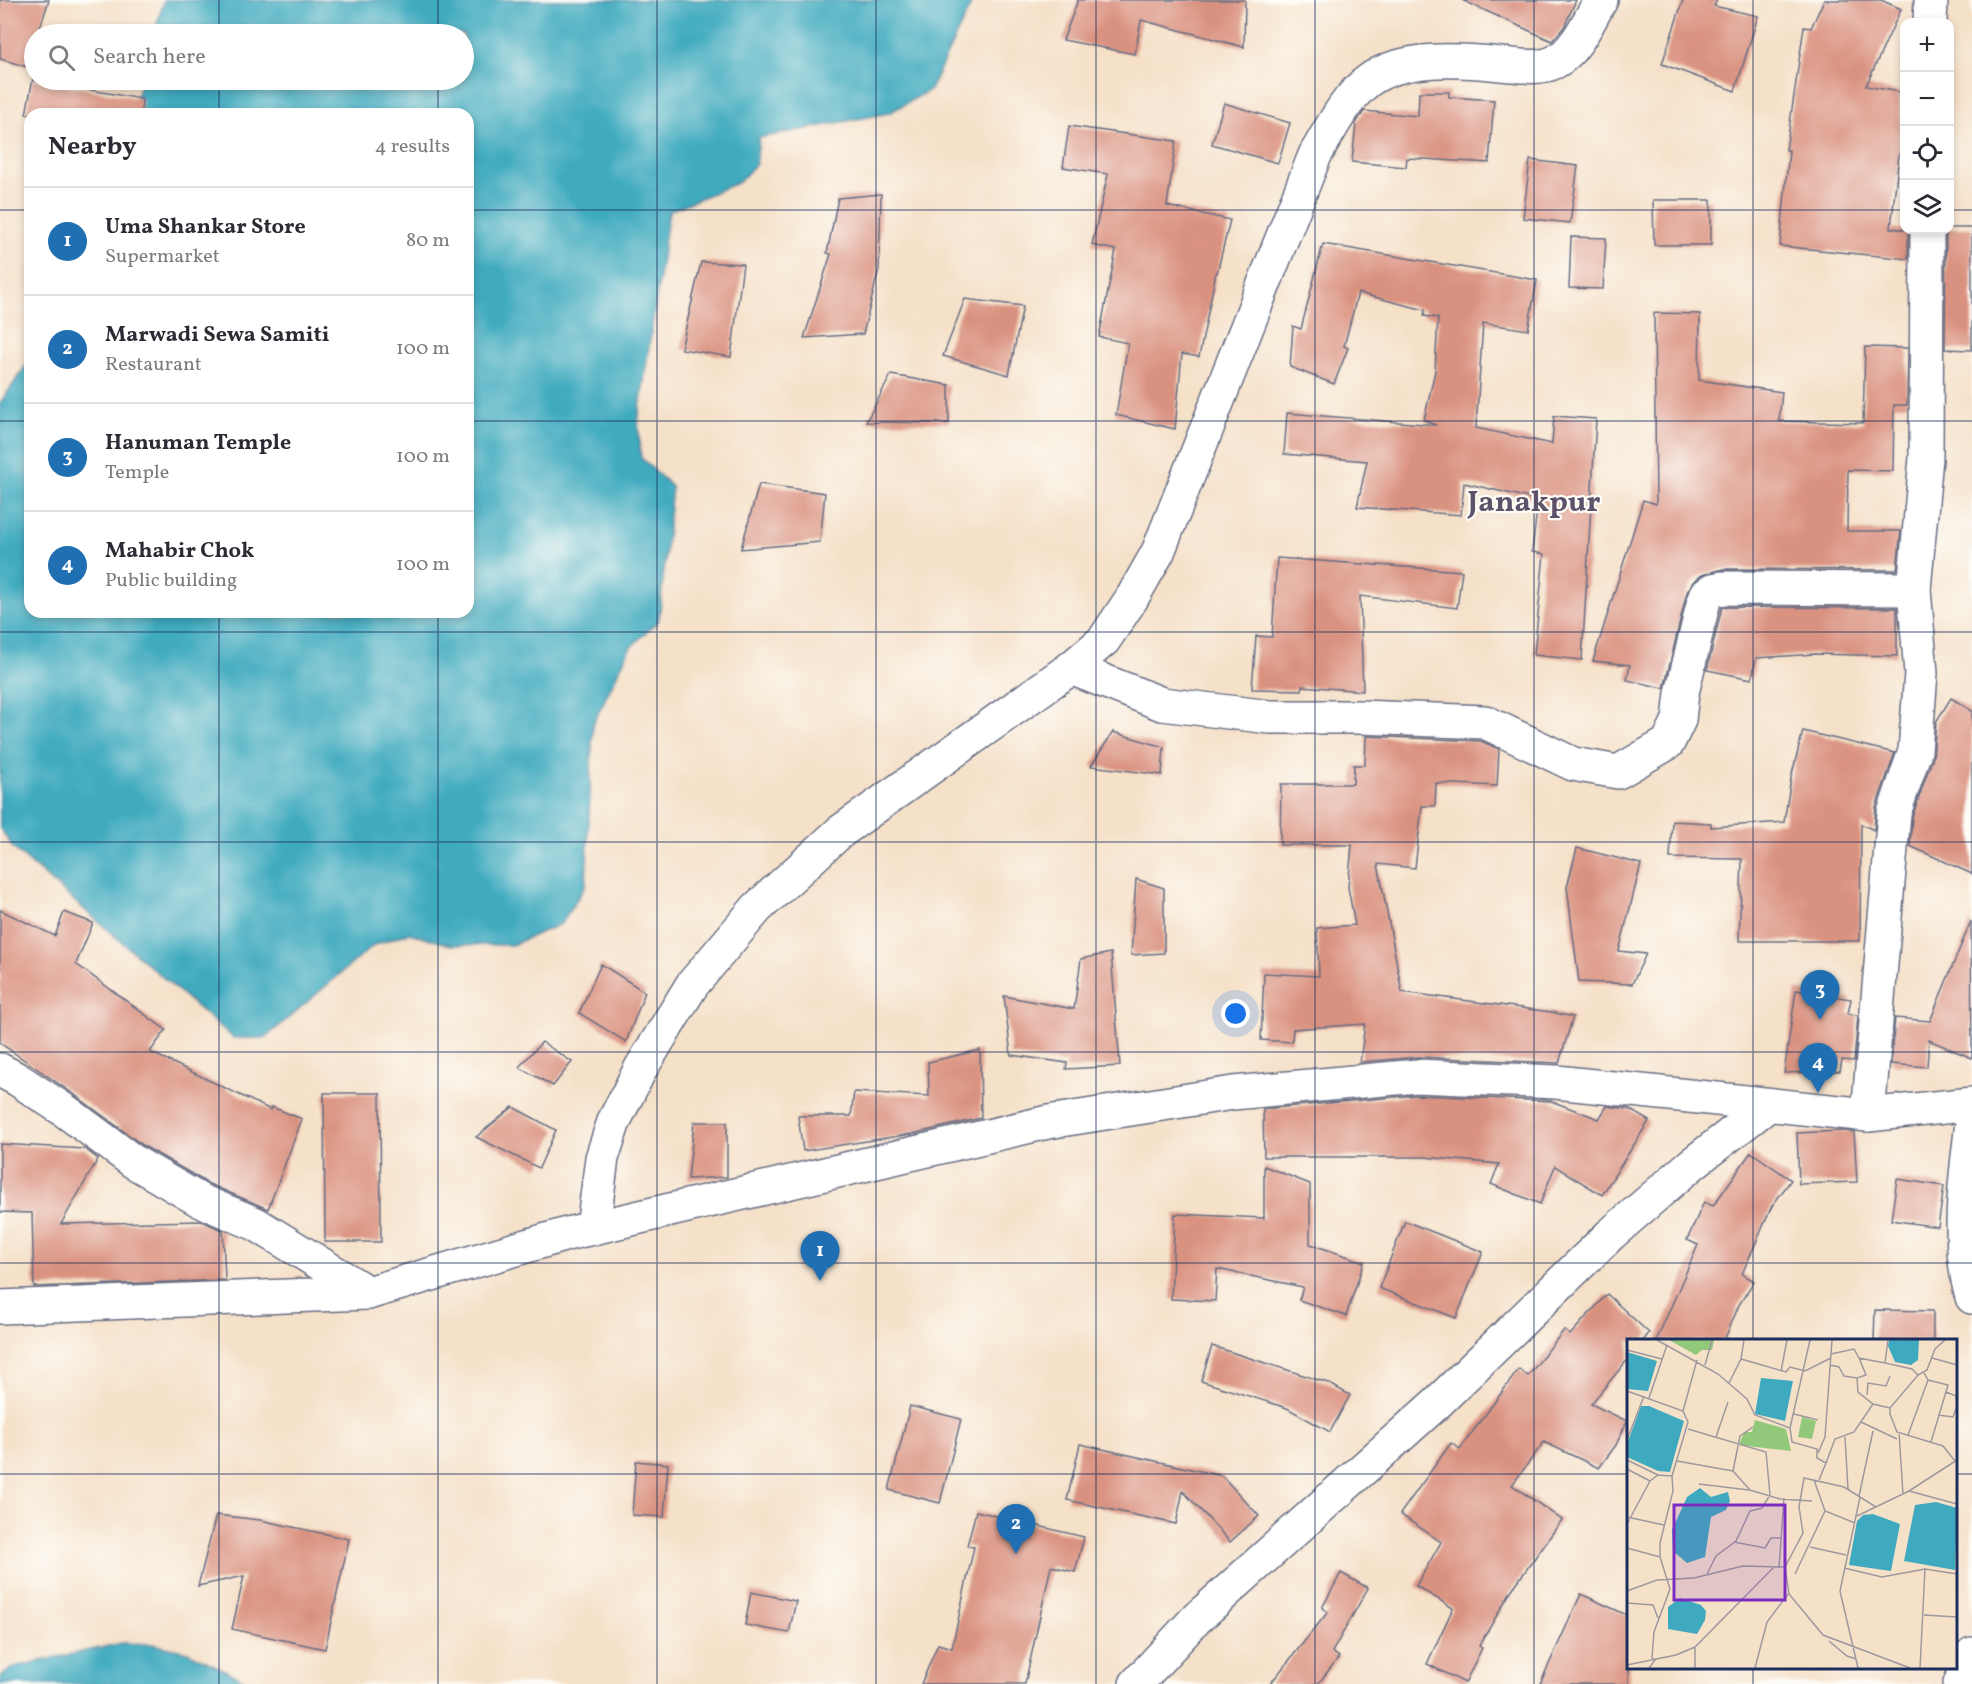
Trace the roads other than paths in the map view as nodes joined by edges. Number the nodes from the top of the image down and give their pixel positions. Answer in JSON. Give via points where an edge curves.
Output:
{"nodes":[{"id":1,"x":1600,"y":0,"type":"edge"},
{"id":2,"x":1931,"y":0,"type":"edge"},
{"id":3,"x":1930,"y":18,"type":"edge"},
{"id":4,"x":1927,"y":234,"type":"edge"},
{"id":5,"x":1914,"y":589,"type":"junction"},
{"id":6,"x":1071,"y":668,"type":"junction"},
{"id":7,"x":0,"y":1070,"type":"edge"},
{"id":8,"x":1972,"y":1104,"type":"edge"},
{"id":9,"x":1767,"y":1106,"type":"junction"},
{"id":10,"x":1868,"y":1115,"type":"junction"},
{"id":11,"x":1972,"y":1123,"type":"edge"},
{"id":12,"x":593,"y":1228,"type":"junction"},
{"id":13,"x":368,"y":1293,"type":"junction"},
{"id":14,"x":1972,"y":1297,"type":"edge"},
{"id":15,"x":0,"y":1307,"type":"edge"},
{"id":16,"x":1972,"y":1654,"type":"edge"},
{"id":17,"x":1136,"y":1684,"type":"edge"},
{"id":18,"x":1960,"y":1684,"type":"edge"}],
"edges":[{"from":1,"to":6,"type":"street","via":[[1573,47],[1555,62],[1537,67],[1458,60],[1399,65],[1368,81],[1343,109],[1315,155],[1158,552],[1104,640]]},
{"from":2,"to":3,"type":"street"},
{"from":4,"to":5,"type":"street","via":[[1926,458]]},
{"from":5,"to":6,"type":"street","via":[[1713,590],[1705,596],[1679,720],[1668,743],[1618,772],[1573,764],[1485,722],[1270,717],[1162,704]]},
{"from":5,"to":10,"type":"street","via":[[1921,673],[1915,751],[1894,813]]},
{"from":6,"to":12,"type":"street","via":[[840,832],[757,908],[692,985],[641,1068],[614,1121],[602,1158]]},
{"from":7,"to":13,"type":"street","via":[[64,1110],[134,1162],[201,1201],[255,1224]]},
{"from":8,"to":10,"type":"street"},
{"from":9,"to":10,"type":"street"},
{"from":9,"to":12,"type":"street","via":[[1556,1082],[1417,1076],[1233,1093],[1048,1122]]},
{"from":9,"to":17,"type":"street","via":[[1610,1235],[1438,1402],[1196,1619]]},
{"from":11,"to":14,"type":"street","via":[[1963,1204]]},
{"from":12,"to":13,"type":"street"},
{"from":13,"to":15,"type":"street"},
{"from":16,"to":18,"type":"street"}]}
